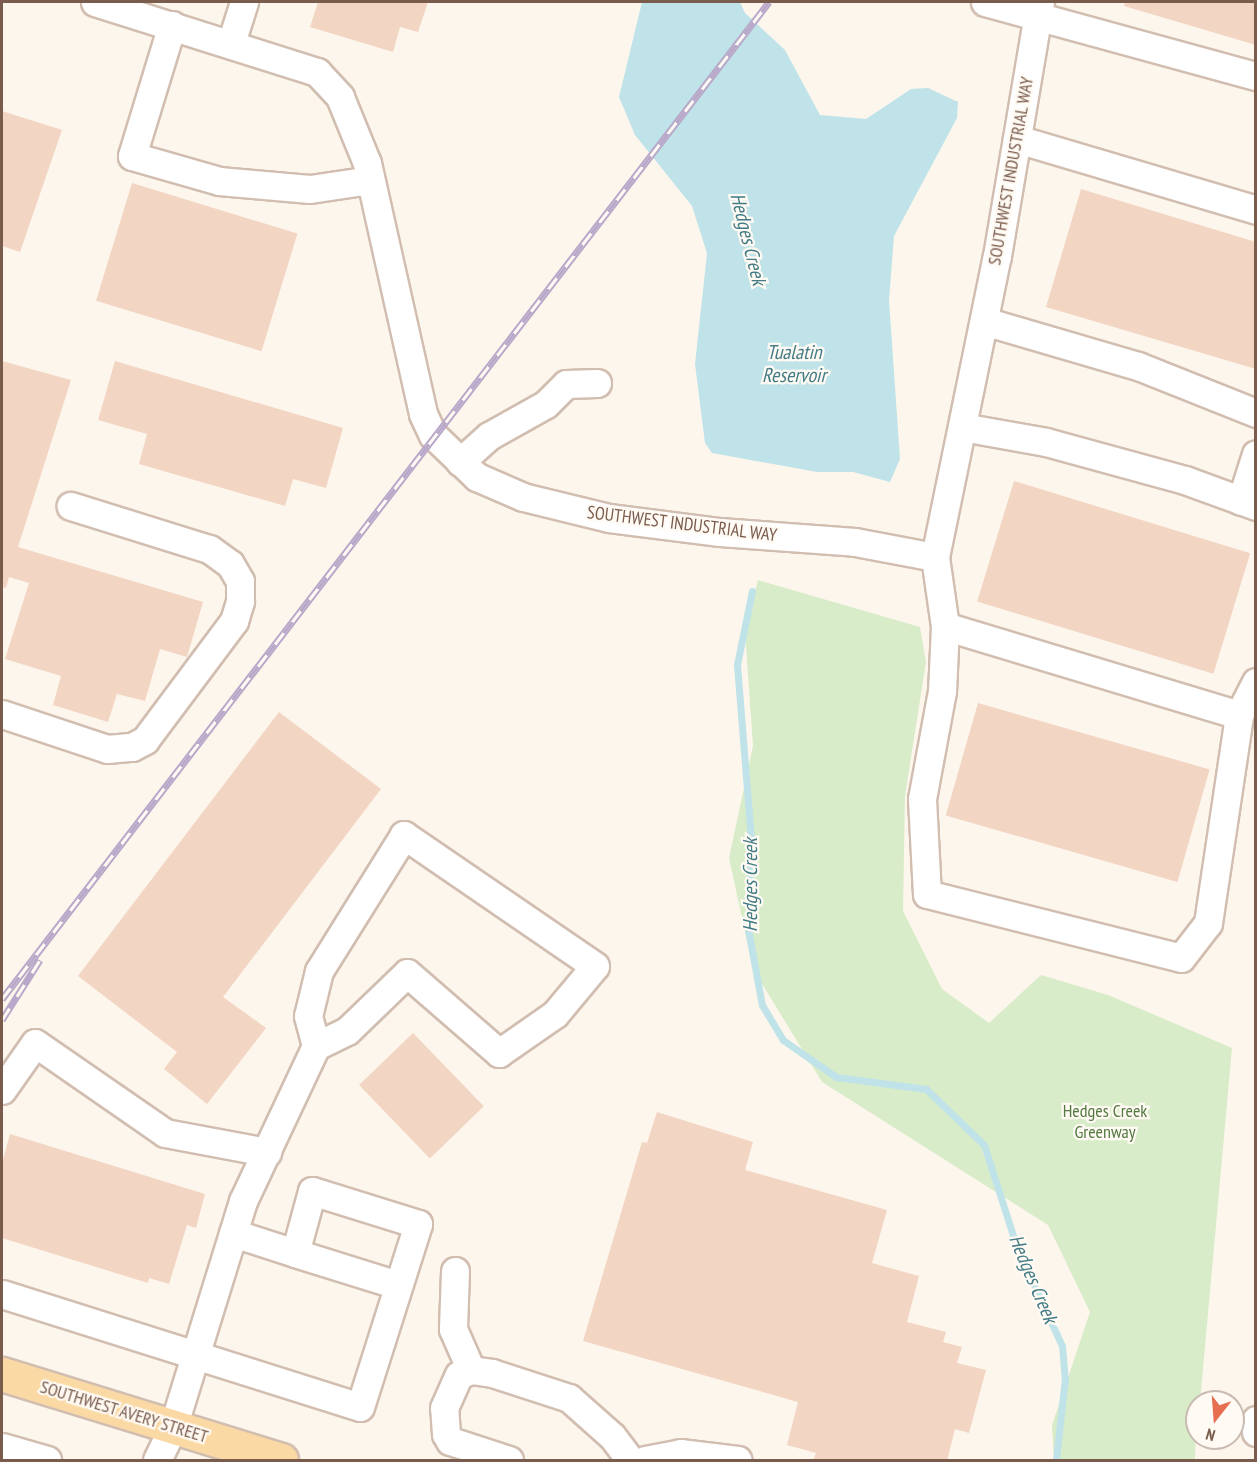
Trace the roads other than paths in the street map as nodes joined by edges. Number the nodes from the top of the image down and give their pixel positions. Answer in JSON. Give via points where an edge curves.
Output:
{"nodes":[{"id":1,"x":95,"y":2,"type":"edge"},
{"id":2,"x":244,"y":2,"type":"edge"},
{"id":3,"x":985,"y":2,"type":"edge"},
{"id":4,"x":1038,"y":9,"type":"edge"},
{"id":5,"x":172,"y":25,"type":"junction"},
{"id":6,"x":231,"y":43,"type":"junction"},
{"id":7,"x":1256,"y":76,"type":"edge"},
{"id":8,"x":1017,"y":139,"type":"junction"},
{"id":9,"x":370,"y":180,"type":"junction"},
{"id":10,"x":1256,"y":210,"type":"edge"},
{"id":11,"x":984,"y":321,"type":"junction"},
{"id":12,"x":597,"y":383,"type":"dead end"},
{"id":13,"x":1256,"y":413,"type":"edge"},
{"id":14,"x":962,"y":427,"type":"junction"},
{"id":15,"x":1256,"y":454,"type":"edge"},
{"id":16,"x":460,"y":462,"type":"junction"},
{"id":17,"x":1248,"y":503,"type":"edge"},
{"id":18,"x":71,"y":507,"type":"dead end"},
{"id":19,"x":935,"y":557,"type":"junction"},
{"id":20,"x":945,"y":626,"type":"junction"},
{"id":21,"x":1256,"y":682,"type":"edge"},
{"id":22,"x":2,"y":714,"type":"edge"},
{"id":23,"x":1239,"y":715,"type":"junction"},
{"id":24,"x":316,"y":1046,"type":"junction"},
{"id":25,"x":2,"y":1090,"type":"edge"},
{"id":26,"x":267,"y":1152,"type":"junction"},
{"id":27,"x":233,"y":1233,"type":"junction"},
{"id":28,"x":295,"y":1253,"type":"junction"},
{"id":29,"x":455,"y":1271,"type":"dead end"},
{"id":30,"x":399,"y":1285,"type":"junction"},
{"id":31,"x":2,"y":1294,"type":"edge"},
{"id":32,"x":195,"y":1355,"type":"junction"},
{"id":33,"x":471,"y":1370,"type":"junction"},
{"id":34,"x":2,"y":1374,"type":"edge"},
{"id":35,"x":1256,"y":1420,"type":"edge"},
{"id":36,"x":173,"y":1427,"type":"junction"},
{"id":37,"x":1256,"y":1432,"type":"edge"},
{"id":38,"x":2,"y":1447,"type":"edge"},
{"id":39,"x":47,"y":1461,"type":"edge"},
{"id":40,"x":157,"y":1461,"type":"edge"},
{"id":41,"x":281,"y":1461,"type":"edge"},
{"id":42,"x":509,"y":1461,"type":"edge"},
{"id":43,"x":630,"y":1461,"type":"edge"},
{"id":44,"x":645,"y":1461,"type":"edge"},
{"id":45,"x":738,"y":1461,"type":"edge"}],
"edges":[{"from":1,"to":5,"type":"street","name":"SOUTHWEST INDUSTRIAL WAY"},
{"from":2,"to":6,"type":"street"},
{"from":3,"to":4,"type":"street"},
{"from":4,"to":7,"type":"street"},
{"from":4,"to":8,"type":"street","name":"SOUTHWEST INDUSTRIAL WAY"},
{"from":5,"to":6,"type":"street","name":"SOUTHWEST INDUSTRIAL WAY"},
{"from":5,"to":9,"type":"street","via":[[132,156],[219,181],[310,189]]},
{"from":6,"to":9,"type":"street","name":"SOUTHWEST INDUSTRIAL WAY","via":[[317,72],[340,97]]},
{"from":8,"to":10,"type":"street"},
{"from":8,"to":11,"type":"street","name":"SOUTHWEST INDUSTRIAL WAY"},
{"from":9,"to":16,"type":"street","name":"SOUTHWEST INDUSTRIAL WAY","via":[[423,414],[434,435]]},
{"from":11,"to":13,"type":"street","via":[[1138,366]]},
{"from":11,"to":14,"type":"street","name":"SOUTHWEST INDUSTRIAL WAY"},
{"from":12,"to":16,"type":"street","via":[[566,384],[546,404],[489,436]]},
{"from":14,"to":17,"type":"street","via":[[1046,442],[1185,480]]},
{"from":14,"to":19,"type":"street","name":"SOUTHWEST INDUSTRIAL WAY"},
{"from":15,"to":17,"type":"street"},
{"from":16,"to":19,"type":"street","name":"SOUTHWEST INDUSTRIAL WAY","via":[[477,477],[563,509],[649,524],[855,542]]},
{"from":18,"to":22,"type":"street","via":[[209,549],[230,564],[240,581],[234,621],[144,740],[132,747],[107,749]]},
{"from":19,"to":20,"type":"street"},
{"from":20,"to":23,"type":"street"},
{"from":20,"to":23,"type":"street","via":[[942,691],[922,799],[927,894],[1181,958],[1208,923]]},
{"from":21,"to":23,"type":"street"},
{"from":24,"to":24,"type":"street","via":[[347,1030],[407,973],[499,1053],[555,1014],[595,966],[404,835],[319,971],[308,1016]]},
{"from":24,"to":26,"type":"street"},
{"from":25,"to":26,"type":"street","via":[[35,1043],[165,1134]]},
{"from":26,"to":27,"type":"street","via":[[243,1201]]},
{"from":27,"to":28,"type":"street"},
{"from":27,"to":32,"type":"street"},
{"from":28,"to":30,"type":"street"},
{"from":28,"to":30,"type":"street","via":[[312,1191],[407,1220],[418,1224]]},
{"from":29,"to":33,"type":"street","via":[[453,1329]]},
{"from":30,"to":32,"type":"street","via":[[360,1407]]},
{"from":31,"to":32,"type":"street"},
{"from":32,"to":36,"type":"street"},
{"from":33,"to":42,"type":"street","via":[[459,1375],[452,1387],[444,1408],[446,1434],[450,1441]]},
{"from":33,"to":43,"type":"street","via":[[569,1398],[612,1436]]},
{"from":34,"to":36,"type":"main road","name":"SOUTHWEST AVERY STREET"},
{"from":35,"to":37,"type":"street"},
{"from":36,"to":40,"type":"street"},
{"from":36,"to":41,"type":"main road","name":"SOUTHWEST AVERY STREET"},
{"from":38,"to":39,"type":"street"},
{"from":44,"to":45,"type":"street","via":[[680,1453]]}]}
